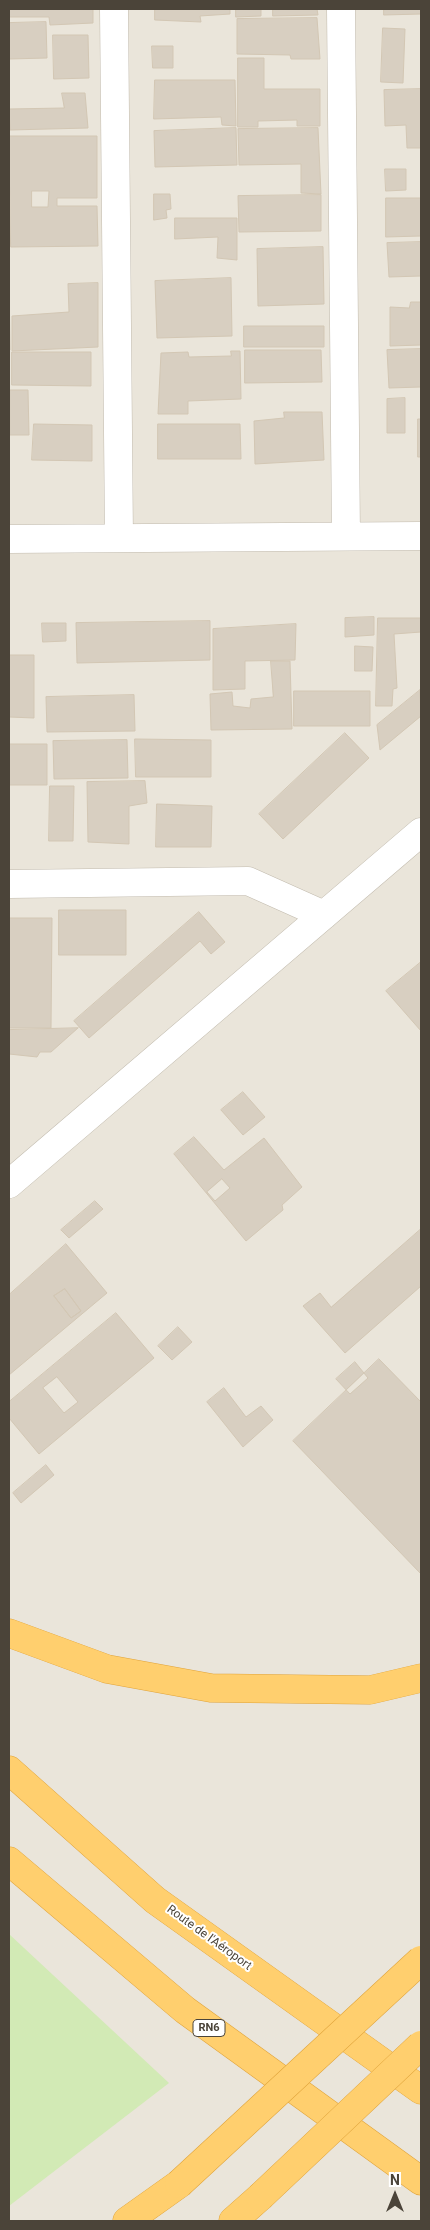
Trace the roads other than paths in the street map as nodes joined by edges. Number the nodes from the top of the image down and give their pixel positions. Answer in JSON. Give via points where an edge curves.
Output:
{"nodes":[{"id":1,"x":114,"y":9,"type":"edge"},
{"id":2,"x":341,"y":9,"type":"edge"},
{"id":3,"x":346,"y":536,"type":"junction"},
{"id":4,"x":421,"y":536,"type":"edge"},
{"id":5,"x":119,"y":538,"type":"junction"},
{"id":6,"x":9,"y":539,"type":"edge"},
{"id":7,"x":421,"y":832,"type":"edge"},
{"id":8,"x":9,"y":884,"type":"edge"},
{"id":9,"x":324,"y":915,"type":"junction"},
{"id":10,"x":9,"y":1184,"type":"edge"},
{"id":11,"x":9,"y":1633,"type":"edge"},
{"id":12,"x":421,"y":1678,"type":"edge"},
{"id":13,"x":9,"y":1770,"type":"edge"},
{"id":14,"x":9,"y":1860,"type":"edge"},
{"id":15,"x":421,"y":1960,"type":"edge"},
{"id":16,"x":421,"y":2045,"type":"edge"},
{"id":17,"x":421,"y":2090,"type":"edge"},
{"id":18,"x":421,"y":2181,"type":"edge"},
{"id":19,"x":127,"y":2221,"type":"edge"},
{"id":20,"x":232,"y":2221,"type":"edge"}],
"edges":[{"from":1,"to":5,"type":"street"},
{"from":2,"to":3,"type":"street"},
{"from":3,"to":4,"type":"street"},
{"from":3,"to":5,"type":"street"},
{"from":5,"to":6,"type":"street"},
{"from":7,"to":9,"type":"street"},
{"from":8,"to":9,"type":"street","via":[[248,881]]},
{"from":9,"to":10,"type":"street"},
{"from":11,"to":12,"type":"highway","via":[[107,1669],[211,1688],[370,1690]]},
{"from":13,"to":17,"type":"highway","name":"Route de l'Aéroport","via":[[156,1900]]},
{"from":14,"to":18,"type":"highway","number":"RN6","via":[[185,2010]]},
{"from":15,"to":19,"type":"highway","bridge":true,"via":[[179,2184]]},
{"from":16,"to":20,"type":"highway","bridge":true}]}
